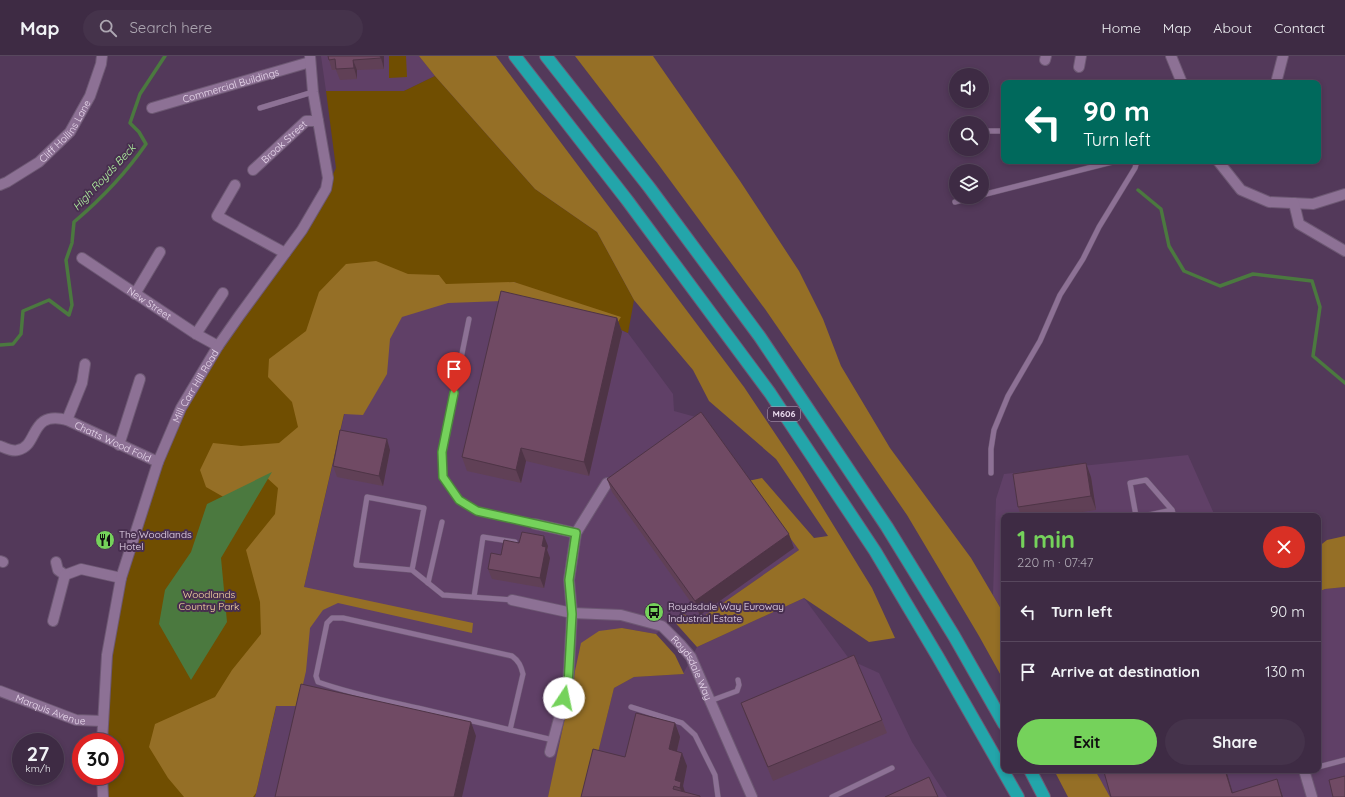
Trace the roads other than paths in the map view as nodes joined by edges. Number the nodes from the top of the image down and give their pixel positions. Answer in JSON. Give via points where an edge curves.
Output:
{"nodes":[{"id":1,"x":102,"y":56,"type":"edge"},
{"id":2,"x":515,"y":56,"type":"edge"},
{"id":3,"x":546,"y":56,"type":"edge"},
{"id":4,"x":1081,"y":56,"type":"edge"},
{"id":5,"x":1171,"y":56,"type":"edge"},
{"id":6,"x":1283,"y":56,"type":"edge"},
{"id":7,"x":310,"y":59,"type":"edge"},
{"id":8,"x":1079,"y":67,"type":"dead end"},
{"id":9,"x":1181,"y":80,"type":"edge"},
{"id":10,"x":1277,"y":80,"type":"edge"},
{"id":11,"x":313,"y":92,"type":"junction"},
{"id":12,"x":152,"y":108,"type":"dead end"},
{"id":13,"x":260,"y":108,"type":"dead end"},
{"id":14,"x":318,"y":120,"type":"junction"},
{"id":15,"x":989,"y":131,"type":"edge"},
{"id":16,"x":1001,"y":131,"type":"edge"},
{"id":17,"x":1104,"y":164,"type":"edge"},
{"id":18,"x":1136,"y":164,"type":"edge"},
{"id":19,"x":1220,"y":164,"type":"edge"},
{"id":20,"x":253,"y":170,"type":"dead end"},
{"id":21,"x":0,"y":185,"type":"edge"},
{"id":22,"x":235,"y":185,"type":"dead end"},
{"id":23,"x":989,"y":193,"type":"edge"},
{"id":24,"x":1345,"y":194,"type":"edge"},
{"id":25,"x":1294,"y":203,"type":"junction"},
{"id":26,"x":1345,"y":251,"type":"edge"},
{"id":27,"x":160,"y":252,"type":"dead end"},
{"id":28,"x":285,"y":253,"type":"junction"},
{"id":29,"x":82,"y":258,"type":"dead end"},
{"id":30,"x":223,"y":293,"type":"dead end"},
{"id":31,"x":135,"y":294,"type":"junction"},
{"id":32,"x":469,"y":319,"type":"dead end"},
{"id":33,"x":196,"y":334,"type":"junction"},
{"id":34,"x":218,"y":346,"type":"junction"},
{"id":35,"x":85,"y":364,"type":"dead end"},
{"id":36,"x":140,"y":379,"type":"dead end"},
{"id":37,"x":67,"y":420,"type":"junction"},
{"id":38,"x":119,"y":445,"type":"junction"},
{"id":39,"x":0,"y":446,"type":"edge"},
{"id":40,"x":158,"y":462,"type":"junction"},
{"id":41,"x":991,"y":474,"type":"dead end"},
{"id":42,"x":608,"y":479,"type":"edge"},
{"id":43,"x":1172,"y":510,"type":"junction"},
{"id":44,"x":1135,"y":513,"type":"edge"},
{"id":45,"x":1158,"y":513,"type":"edge"},
{"id":46,"x":1173,"y":513,"type":"edge"},
{"id":47,"x":442,"y":522,"type":"dead end"},
{"id":48,"x":536,"y":524,"type":"joint"},
{"id":49,"x":576,"y":533,"type":"junction"},
{"id":50,"x":515,"y":542,"type":"edge"},
{"id":51,"x":56,"y":562,"type":"dead end"},
{"id":52,"x":412,"y":570,"type":"junction"},
{"id":53,"x":65,"y":575,"type":"junction"},
{"id":54,"x":121,"y":578,"type":"junction"},
{"id":55,"x":428,"y":583,"type":"junction"},
{"id":56,"x":474,"y":597,"type":"junction"},
{"id":57,"x":512,"y":600,"type":"joint"},
{"id":58,"x":572,"y":614,"type":"junction"},
{"id":59,"x":53,"y":621,"type":"dead end"},
{"id":60,"x":738,"y":680,"type":"dead end"},
{"id":61,"x":0,"y":691,"type":"edge"},
{"id":62,"x":710,"y":701,"type":"junction"},
{"id":63,"x":631,"y":707,"type":"dead end"},
{"id":64,"x":1001,"y":719,"type":"edge"},
{"id":65,"x":102,"y":721,"type":"junction"},
{"id":66,"x":510,"y":730,"type":"junction"},
{"id":67,"x":102,"y":733,"type":"edge"},
{"id":68,"x":553,"y":740,"type":"junction"},
{"id":69,"x":550,"y":752,"type":"dead end"},
{"id":70,"x":1345,"y":760,"type":"edge"},
{"id":71,"x":1321,"y":766,"type":"edge"},
{"id":72,"x":1001,"y":767,"type":"edge"},
{"id":73,"x":892,"y":768,"type":"dead end"},
{"id":74,"x":1004,"y":773,"type":"edge"},
{"id":75,"x":1032,"y":773,"type":"edge"},
{"id":76,"x":1307,"y":773,"type":"edge"},
{"id":77,"x":102,"y":785,"type":"edge"},
{"id":78,"x":103,"y":797,"type":"edge"},
{"id":79,"x":718,"y":797,"type":"edge"},
{"id":80,"x":752,"y":797,"type":"edge"},
{"id":81,"x":832,"y":797,"type":"edge"},
{"id":82,"x":1018,"y":797,"type":"edge"},
{"id":83,"x":1044,"y":797,"type":"edge"},
{"id":84,"x":1312,"y":797,"type":"edge"}],
"edges":[{"from":1,"to":21,"type":"street","name":"Cliff Hollins Lane","via":[[90,96],[70,132],[39,162]]},
{"from":2,"to":72,"type":"highway","number":"M606","via":[[627,200],[770,393],[875,552]]},
{"from":3,"to":64,"type":"highway","number":"M606","via":[[649,187],[760,337],[887,527]]},
{"from":4,"to":8,"type":"street"},
{"from":5,"to":9,"type":"street"},
{"from":6,"to":10,"type":"street"},
{"from":7,"to":11,"type":"street","name":"Mill Carr Hill Road"},
{"from":7,"to":12,"type":"street","name":"Commercial Buildings"},
{"from":11,"to":13,"type":"lane"},
{"from":11,"to":14,"type":"street","name":"Mill Carr Hill Road"},
{"from":14,"to":20,"type":"street","name":"Brook Street","via":[[306,121]]},
{"from":14,"to":28,"type":"street","name":"Mill Carr Hill Road","via":[[328,178],[326,189]]},
{"from":15,"to":16,"type":"lane"},
{"from":17,"to":23,"type":"lane"},
{"from":18,"to":41,"type":"lane","via":[[1060,295],[1040,341],[1008,396],[994,430]]},
{"from":19,"to":25,"type":"street","via":[[1241,190],[1269,202]]},
{"from":22,"to":28,"type":"street","via":[[217,216]]},
{"from":24,"to":25,"type":"street","via":[[1313,204]]},
{"from":25,"to":26,"type":"street","via":[[1299,224]]},
{"from":27,"to":31,"type":"street"},
{"from":28,"to":34,"type":"street","name":"Mill Carr Hill Road"},
{"from":29,"to":31,"type":"street","name":"New Street"},
{"from":30,"to":33,"type":"street"},
{"from":31,"to":33,"type":"street","name":"New Street"},
{"from":32,"to":48,"type":"lane","via":[[442,452],[443,477],[459,500],[477,511]]},
{"from":33,"to":34,"type":"street","name":"New Street"},
{"from":34,"to":40,"type":"street","name":"Mill Carr Hill Road","via":[[181,408]]},
{"from":35,"to":37,"type":"street","name":"Chatts Wood Fold","via":[[82,383]]},
{"from":36,"to":38,"type":"street"},
{"from":37,"to":38,"type":"street","name":"Chatts Wood Fold"},
{"from":37,"to":39,"type":"street","name":"Chatts Wood Fold","via":[[53,418],[44,421],[26,445],[18,451]]},
{"from":38,"to":40,"type":"street","name":"Chatts Wood Fold"},
{"from":40,"to":54,"type":"street","name":"Mill Carr Hill Road"},
{"from":42,"to":49,"type":"street"},
{"from":43,"to":44,"type":"lane","via":[[1146,480],[1130,483]]},
{"from":43,"to":45,"type":"lane"},
{"from":43,"to":46,"type":"lane"},
{"from":47,"to":55,"type":"lane"},
{"from":48,"to":49,"type":"street"},
{"from":49,"to":58,"type":"street","via":[[569,580]]},
{"from":50,"to":56,"type":"lane","via":[[483,537]]},
{"from":51,"to":53,"type":"street","via":[[58,570]]},
{"from":52,"to":52,"type":"lane","via":[[356,565],[366,497],[424,508]]},
{"from":52,"to":55,"type":"lane"},
{"from":53,"to":54,"type":"street","via":[[81,569]]},
{"from":53,"to":59,"type":"street"},
{"from":54,"to":65,"type":"street","name":"Mill Carr Hill Road","via":[[108,655]]},
{"from":55,"to":56,"type":"lane","via":[[443,595]]},
{"from":56,"to":57,"type":"lane"},
{"from":57,"to":58,"type":"street","name":"Roydsdale Way"},
{"from":58,"to":62,"type":"street","name":"Roydsdale Way","via":[[621,615],[662,626],[691,657]]},
{"from":58,"to":68,"type":"street","via":[[568,685]]},
{"from":60,"to":62,"type":"lane","via":[[737,691]]},
{"from":61,"to":65,"type":"street","name":"Marquis Avenue","via":[[76,720]]},
{"from":62,"to":80,"type":"street","name":"Roydsdale Way"},
{"from":63,"to":79,"type":"lane","via":[[682,723],[695,735],[715,775]]},
{"from":65,"to":67,"type":"street","name":"Mill Carr Hill Road"},
{"from":66,"to":66,"type":"lane","via":[[345,691],[318,682],[316,676],[327,623],[332,618],[343,618],[512,656],[518,660],[523,674]]},
{"from":66,"to":68,"type":"lane"},
{"from":68,"to":69,"type":"street"},
{"from":70,"to":71,"type":"lane"},
{"from":73,"to":81,"type":"lane"},
{"from":74,"to":82,"type":"highway","number":"M606"},
{"from":75,"to":83,"type":"highway"},
{"from":76,"to":84,"type":"street"},
{"from":77,"to":78,"type":"street"}]}
